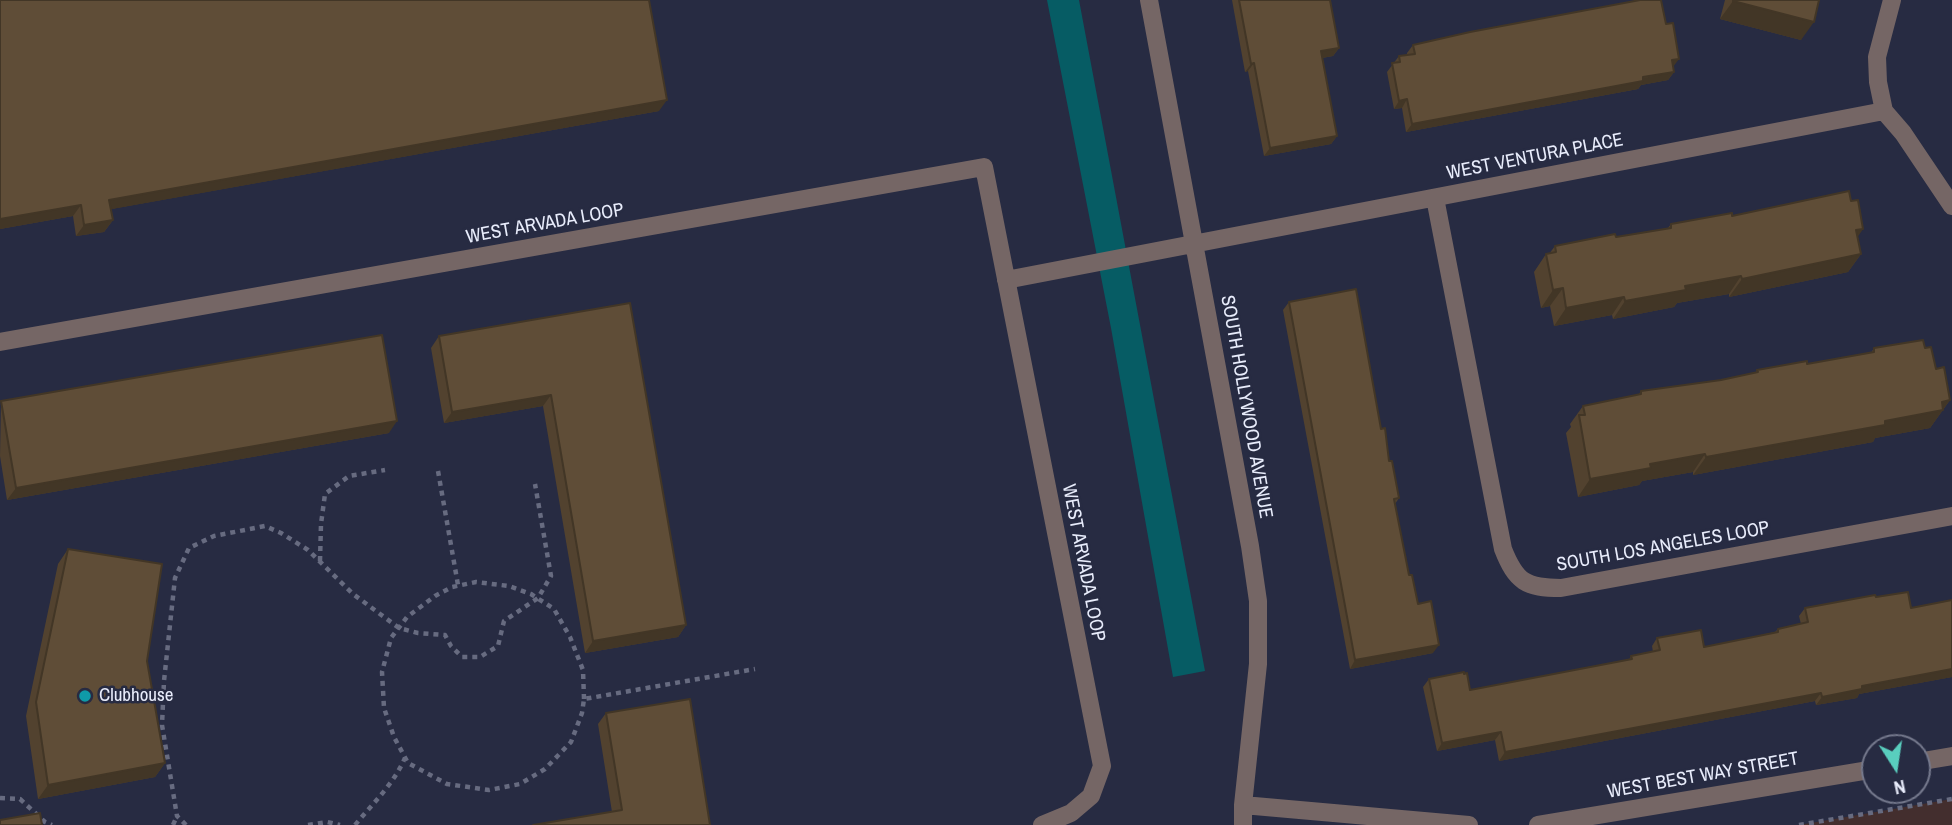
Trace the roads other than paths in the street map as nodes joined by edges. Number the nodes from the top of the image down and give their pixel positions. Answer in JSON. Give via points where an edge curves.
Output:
{"nodes":[{"id":1,"x":1149,"y":0,"type":"edge"},
{"id":2,"x":1892,"y":0,"type":"edge"},
{"id":3,"x":1884,"y":111,"type":"junction"},
{"id":4,"x":1435,"y":198,"type":"junction"},
{"id":5,"x":1952,"y":206,"type":"edge"},
{"id":6,"x":1194,"y":244,"type":"junction"},
{"id":7,"x":1006,"y":280,"type":"junction"},
{"id":8,"x":0,"y":342,"type":"edge"},
{"id":9,"x":1952,"y":516,"type":"edge"},
{"id":10,"x":1952,"y":756,"type":"edge"},
{"id":11,"x":1931,"y":760,"type":"edge"},
{"id":12,"x":1861,"y":771,"type":"edge"},
{"id":13,"x":1244,"y":805,"type":"junction"},
{"id":14,"x":1042,"y":825,"type":"edge"},
{"id":15,"x":1243,"y":825,"type":"edge"},
{"id":16,"x":1469,"y":825,"type":"edge"},
{"id":17,"x":1538,"y":825,"type":"edge"}],
"edges":[{"from":1,"to":6,"type":"street","name":"SOUTH HOLLYWOOD AVENUE"},
{"from":2,"to":3,"type":"street","via":[[1877,57]]},
{"from":3,"to":4,"type":"street","name":"WEST VENTURA PLACE"},
{"from":3,"to":5,"type":"street"},
{"from":4,"to":6,"type":"street","name":"WEST VENTURA PLACE"},
{"from":4,"to":9,"type":"street","name":"SOUTH LOS ANGELES LOOP","via":[[1503,549],[1521,580],[1538,588],[1561,588]]},
{"from":6,"to":7,"type":"street"},
{"from":6,"to":13,"type":"street","name":"SOUTH HOLLYWOOD AVENUE","via":[[1258,601],[1258,664]]},
{"from":7,"to":8,"type":"street","name":"WEST ARVADA LOOP","via":[[984,167]]},
{"from":7,"to":14,"type":"street","name":"WEST ARVADA LOOP","via":[[1102,766],[1091,796],[1072,813]]},
{"from":10,"to":11,"type":"street"},
{"from":12,"to":17,"type":"street","name":"WEST BEST WAY STREET"},
{"from":13,"to":15,"type":"street","name":"SOUTH HOLLYWOOD AVENUE"},
{"from":13,"to":16,"type":"street"}]}
